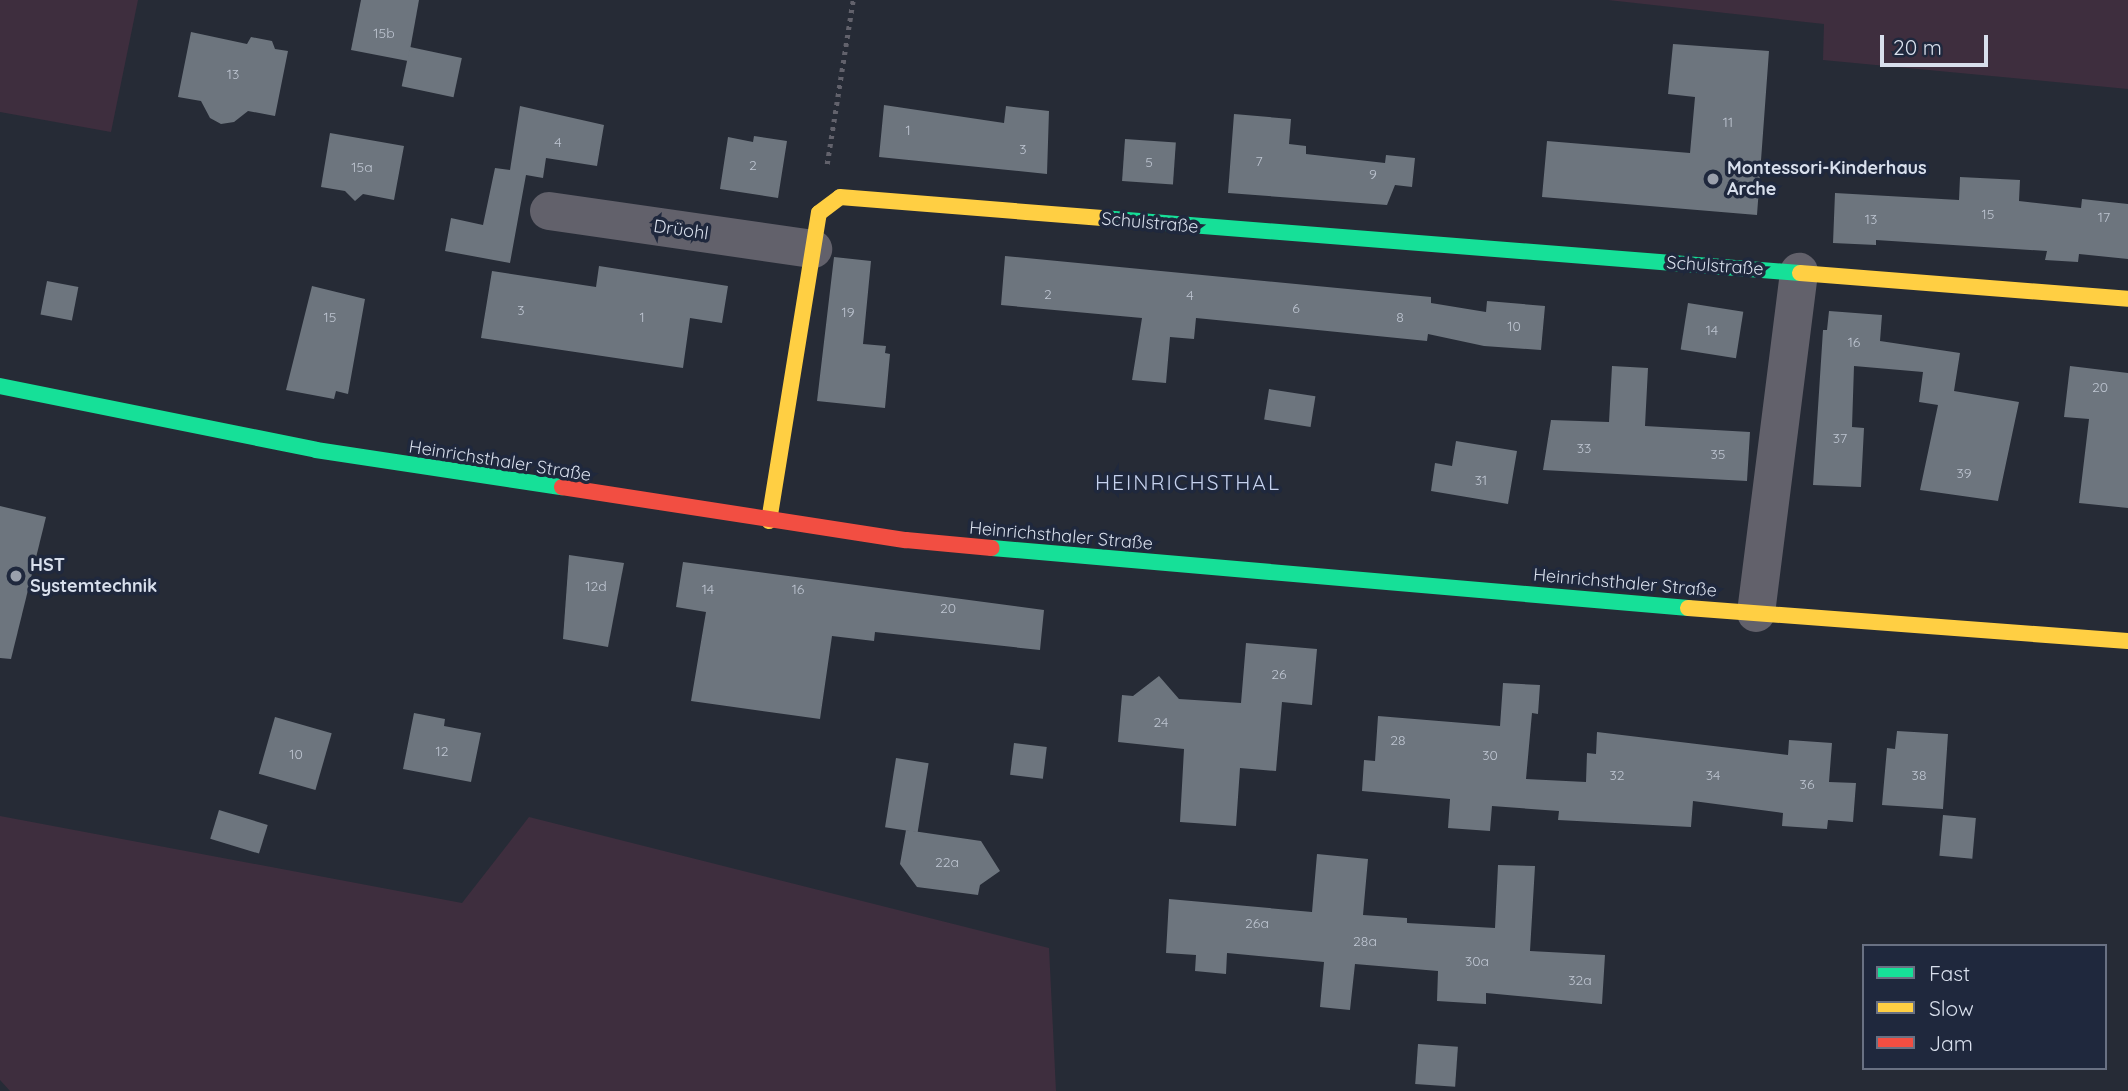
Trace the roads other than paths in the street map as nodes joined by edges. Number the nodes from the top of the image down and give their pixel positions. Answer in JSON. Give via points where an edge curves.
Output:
{"nodes":[{"id":1,"x":549,"y":211,"type":"dead end"},
{"id":2,"x":816,"y":231,"type":"junction"},
{"id":3,"x":1799,"y":272,"type":"junction"},
{"id":4,"x":2128,"y":299,"type":"edge"},
{"id":5,"x":0,"y":386,"type":"edge"},
{"id":6,"x":769,"y":521,"type":"junction"},
{"id":7,"x":1756,"y":613,"type":"junction"},
{"id":8,"x":2128,"y":641,"type":"edge"}],
"edges":[{"from":1,"to":2,"type":"street","name":"Drüohl"},
{"from":2,"to":3,"type":"main road","name":"Schulstraße","via":[[834,198],[849,197]]},
{"from":2,"to":6,"type":"main road"},
{"from":3,"to":4,"type":"main road","name":"Schulstraße"},
{"from":3,"to":7,"type":"street"},
{"from":5,"to":6,"type":"main road","name":"Heinrichsthaler Straße","via":[[280,444]]},
{"from":6,"to":7,"type":"main road","name":"Heinrichsthaler Straße","via":[[1070,558]]},
{"from":7,"to":8,"type":"main road","name":"Heinrichsthaler Straße"}]}
